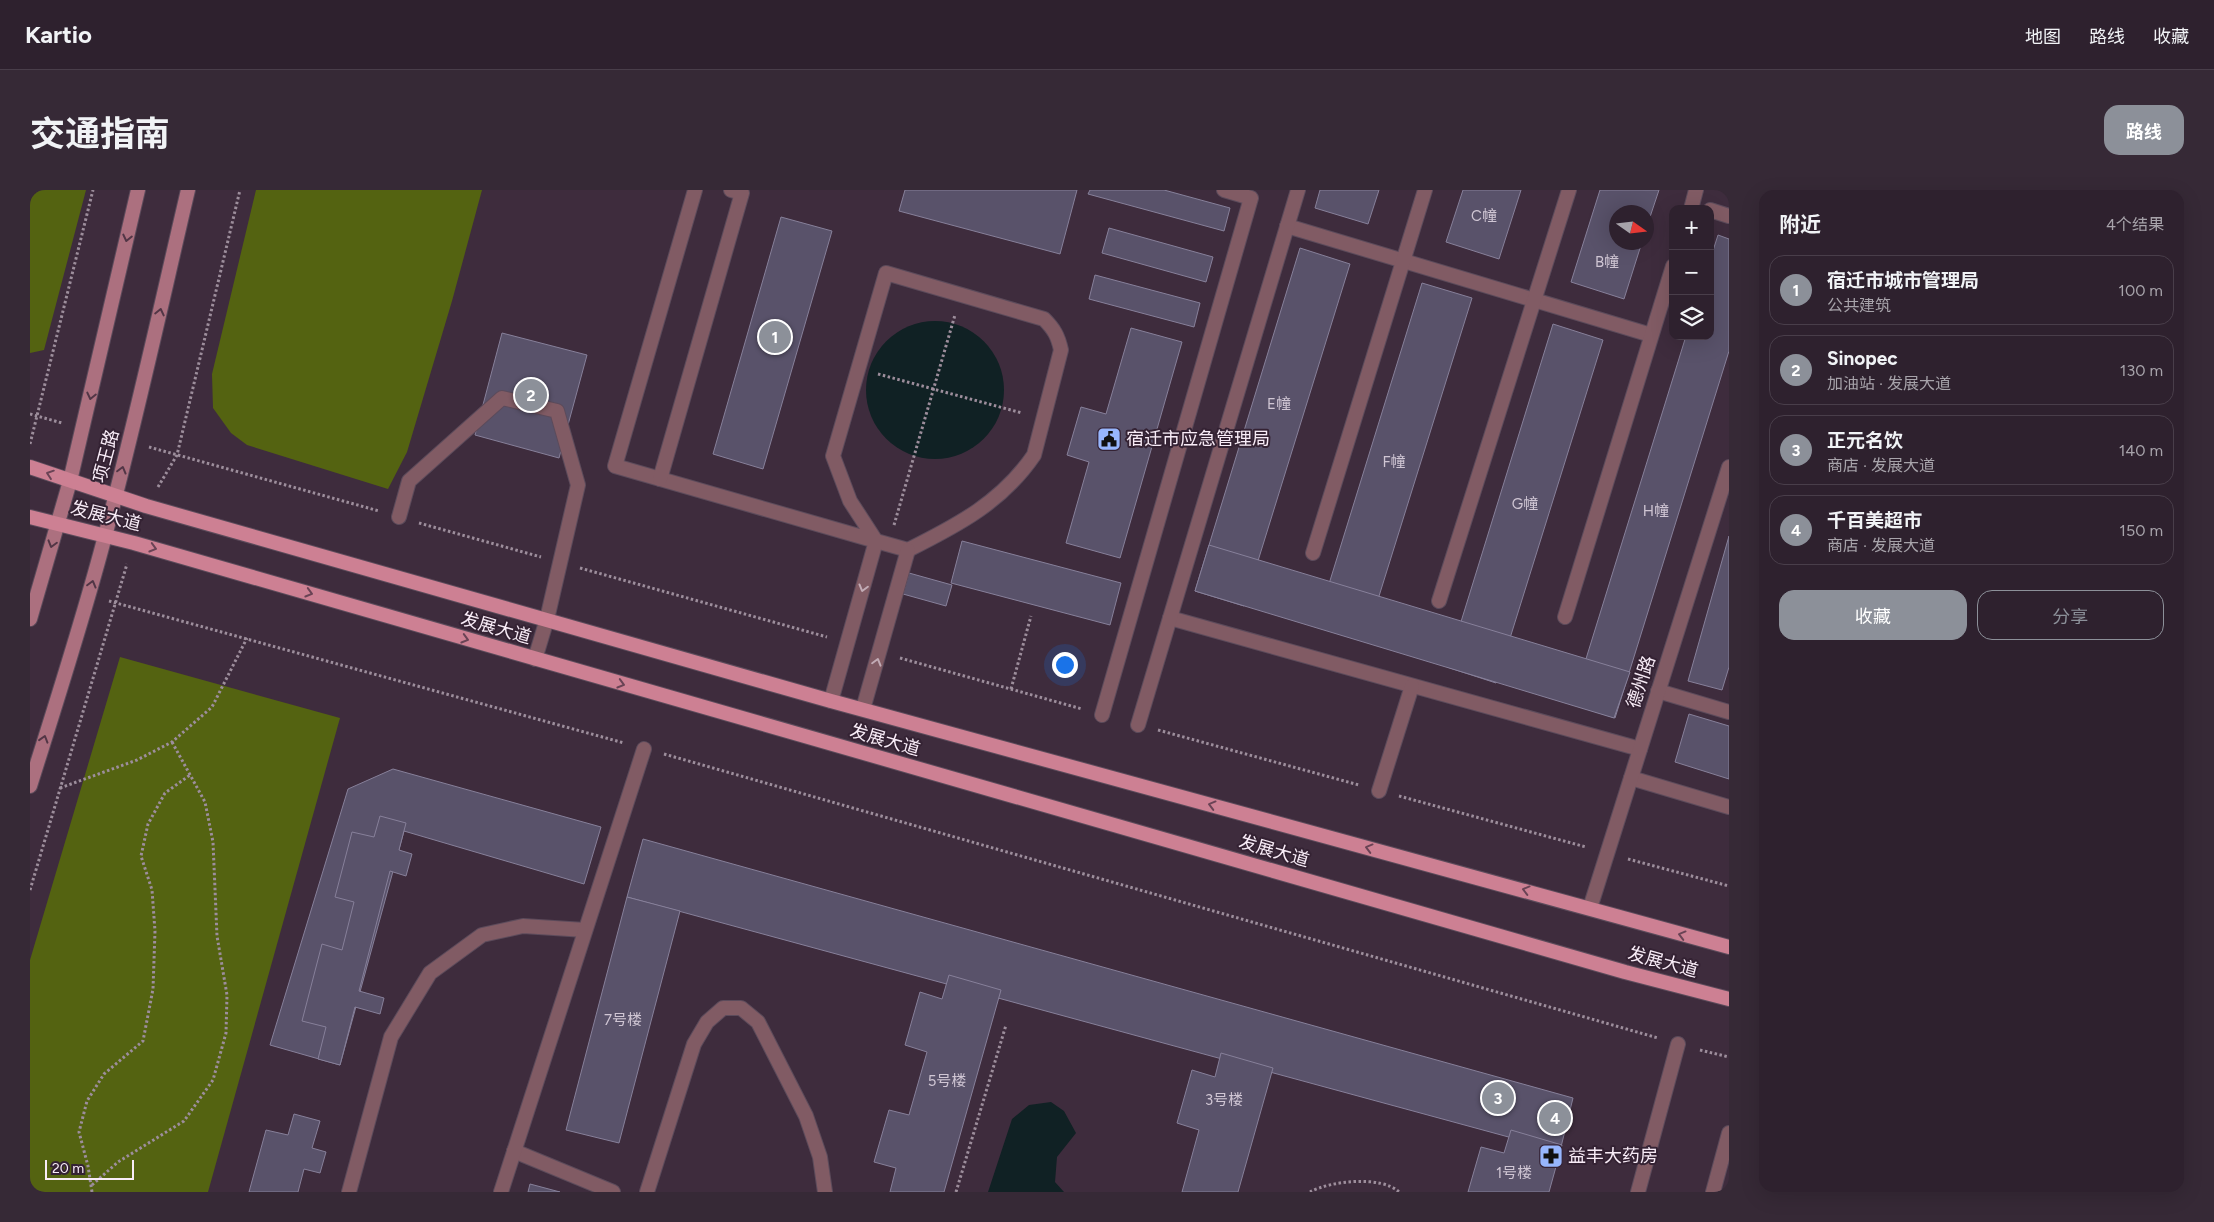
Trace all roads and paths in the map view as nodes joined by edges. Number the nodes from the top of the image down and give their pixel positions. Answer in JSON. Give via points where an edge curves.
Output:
{"nodes":[{"id":1,"x":94,"y":190,"type":"edge"},
{"id":2,"x":138,"y":190,"type":"edge"},
{"id":3,"x":188,"y":190,"type":"edge"},
{"id":4,"x":240,"y":190,"type":"edge"},
{"id":5,"x":695,"y":190,"type":"edge"},
{"id":6,"x":731,"y":190,"type":"edge"},
{"id":7,"x":1224,"y":190,"type":"edge"},
{"id":8,"x":1298,"y":190,"type":"edge"},
{"id":9,"x":1425,"y":190,"type":"edge"},
{"id":10,"x":1569,"y":190,"type":"edge"},
{"id":11,"x":1696,"y":190,"type":"edge"},
{"id":12,"x":1252,"y":194,"type":"edge"},
{"id":13,"x":1691,"y":205,"type":"edge"},
{"id":14,"x":1714,"y":211,"type":"edge"},
{"id":15,"x":1729,"y":216,"type":"edge"},
{"id":16,"x":1287,"y":226,"type":"junction"},
{"id":17,"x":1403,"y":260,"type":"junction"},
{"id":18,"x":1669,"y":279,"type":"edge"},
{"id":19,"x":1534,"y":300,"type":"junction"},
{"id":20,"x":954,"y":317,"type":"dead end"},
{"id":21,"x":1652,"y":335,"type":"junction"},
{"id":22,"x":875,"y":373,"type":"dead end"},
{"id":23,"x":933,"y":389,"type":"junction"},
{"id":24,"x":1005,"y":408,"type":"dead end"},
{"id":25,"x":30,"y":444,"type":"edge"},
{"id":26,"x":30,"y":467,"type":"edge"},
{"id":27,"x":1729,"y":467,"type":"edge"},
{"id":28,"x":660,"y":479,"type":"junction"},
{"id":29,"x":70,"y":480,"type":"junction"},
{"id":30,"x":115,"y":496,"type":"junction"},
{"id":31,"x":146,"y":506,"type":"junction"},
{"id":32,"x":30,"y":517,"type":"edge"},
{"id":33,"x":399,"y":517,"type":"dead end"},
{"id":34,"x":58,"y":524,"type":"junction"},
{"id":35,"x":106,"y":535,"type":"junction"},
{"id":36,"x":134,"y":542,"type":"junction"},
{"id":37,"x":882,"y":543,"type":"junction"},
{"id":38,"x":908,"y":550,"type":"junction"},
{"id":39,"x":1312,"y":553,"type":"dead end"},
{"id":40,"x":89,"y":596,"type":"junction"},
{"id":41,"x":1439,"y":601,"type":"dead end"},
{"id":42,"x":116,"y":602,"type":"junction"},
{"id":43,"x":1031,"y":616,"type":"dead end"},
{"id":44,"x":1566,"y":617,"type":"dead end"},
{"id":45,"x":1170,"y":618,"type":"junction"},
{"id":46,"x":30,"y":619,"type":"edge"},
{"id":47,"x":547,"y":619,"type":"junction"},
{"id":48,"x":247,"y":638,"type":"junction"},
{"id":49,"x":535,"y":660,"type":"junction"},
{"id":50,"x":1412,"y":686,"type":"junction"},
{"id":51,"x":1011,"y":689,"type":"dead end"},
{"id":52,"x":1658,"y":691,"type":"junction"},
{"id":53,"x":831,"y":701,"type":"junction"},
{"id":54,"x":863,"y":709,"type":"junction"},
{"id":55,"x":1729,"y":712,"type":"edge"},
{"id":56,"x":1102,"y":715,"type":"dead end"},
{"id":57,"x":1138,"y":725,"type":"dead end"},
{"id":58,"x":172,"y":742,"type":"junction"},
{"id":59,"x":644,"y":748,"type":"junction"},
{"id":60,"x":1640,"y":749,"type":"junction"},
{"id":61,"x":190,"y":775,"type":"junction"},
{"id":62,"x":1631,"y":778,"type":"junction"},
{"id":63,"x":30,"y":786,"type":"edge"},
{"id":64,"x":60,"y":788,"type":"junction"},
{"id":65,"x":1379,"y":791,"type":"dead end"},
{"id":66,"x":1729,"y":807,"type":"edge"},
{"id":67,"x":30,"y":890,"type":"edge"},
{"id":68,"x":1590,"y":908,"type":"junction"},
{"id":69,"x":586,"y":930,"type":"junction"},
{"id":70,"x":1729,"y":947,"type":"edge"},
{"id":71,"x":1729,"y":1000,"type":"edge"},
{"id":72,"x":1006,"y":1026,"type":"dead end"},
{"id":73,"x":1678,"y":1044,"type":"junction"},
{"id":74,"x":1729,"y":1057,"type":"edge"},
{"id":75,"x":1729,"y":1135,"type":"edge"},
{"id":76,"x":514,"y":1151,"type":"junction"},
{"id":77,"x":92,"y":1184,"type":"junction"},
{"id":78,"x":92,"y":1192,"type":"edge"},
{"id":79,"x":350,"y":1192,"type":"edge"},
{"id":80,"x":501,"y":1192,"type":"edge"},
{"id":81,"x":613,"y":1192,"type":"edge"},
{"id":82,"x":647,"y":1192,"type":"edge"},
{"id":83,"x":825,"y":1192,"type":"edge"},
{"id":84,"x":956,"y":1192,"type":"edge"},
{"id":85,"x":1310,"y":1192,"type":"edge"},
{"id":86,"x":1399,"y":1192,"type":"edge"},
{"id":87,"x":1638,"y":1192,"type":"edge"},
{"id":88,"x":1713,"y":1192,"type":"edge"}],
"edges":[{"from":1,"to":25,"type":"path"},
{"from":2,"to":29,"type":"main road","name":"项王路","one_way":true},
{"from":30,"to":3,"type":"main road","name":"项王路","one_way":true},
{"from":4,"to":31,"type":"path","via":[[177,455]]},
{"from":5,"to":28,"type":"street","via":[[615,466]]},
{"from":6,"to":28,"type":"street","via":[[742,193]]},
{"from":7,"to":12,"type":"street"},
{"from":8,"to":16,"type":"street"},
{"from":9,"to":17,"type":"street"},
{"from":10,"to":19,"type":"street"},
{"from":11,"to":13,"type":"street"},
{"from":12,"to":56,"type":"street"},
{"from":14,"to":15,"type":"street"},
{"from":16,"to":17,"type":"street"},
{"from":16,"to":45,"type":"street"},
{"from":17,"to":19,"type":"street"},
{"from":17,"to":39,"type":"street"},
{"from":18,"to":21,"type":"street"},
{"from":19,"to":21,"type":"street"},
{"from":19,"to":41,"type":"street"},
{"from":20,"to":23,"type":"path"},
{"from":21,"to":44,"type":"street"},
{"from":22,"to":23,"type":"path"},
{"from":23,"to":24,"type":"path"},
{"from":23,"to":37,"type":"path","via":[[913,460]]},
{"from":29,"to":26,"type":"main road","name":"发展大道","one_way":true},
{"from":27,"to":52,"type":"street","name":"德州路"},
{"from":28,"to":37,"type":"street"},
{"from":29,"to":30,"type":"main road","name":"发展大道"},
{"from":29,"to":34,"type":"main road","name":"项王路"},
{"from":30,"to":31,"type":"main road","name":"发展大道"},
{"from":30,"to":35,"type":"main road","name":"项王路"},
{"from":31,"to":47,"type":"main road","name":"发展大道"},
{"from":32,"to":34,"type":"main road","name":"发展大道"},
{"from":33,"to":47,"type":"street","via":[[409,481],[502,398],[557,411],[578,485]]},
{"from":34,"to":35,"type":"main road","name":"发展大道"},
{"from":34,"to":46,"type":"main road","name":"项王路","one_way":true},
{"from":35,"to":36,"type":"main road","name":"发展大道"},
{"from":40,"to":35,"type":"main road","name":"项王路","one_way":true},
{"from":36,"to":42,"type":"path"},
{"from":36,"to":49,"type":"main road","name":"发展大道","one_way":true},
{"from":37,"to":38,"type":"street"},
{"from":37,"to":38,"type":"street","via":[[850,501],[833,456],[886,273],[1044,319],[1055,330],[1061,350],[1034,455],[1025,468],[1012,483],[962,523]]},
{"from":37,"to":53,"type":"street","one_way":true},
{"from":54,"to":38,"type":"street","one_way":true},
{"from":40,"to":42,"type":"path"},
{"from":63,"to":40,"type":"main road","name":"项王路","one_way":true},
{"from":42,"to":48,"type":"path"},
{"from":42,"to":64,"type":"path"},
{"from":43,"to":51,"type":"path"},
{"from":45,"to":50,"type":"street"},
{"from":45,"to":57,"type":"street"},
{"from":47,"to":49,"type":"street"},
{"from":47,"to":53,"type":"main road","name":"发展大道"},
{"from":48,"to":58,"type":"path","via":[[212,707]]},
{"from":48,"to":59,"type":"path"},
{"from":49,"to":71,"type":"main road","name":"发展大道","one_way":true},
{"from":50,"to":60,"type":"street"},
{"from":50,"to":65,"type":"street"},
{"from":52,"to":55,"type":"street"},
{"from":52,"to":60,"type":"street","name":"德州路"},
{"from":53,"to":54,"type":"main road","name":"发展大道"},
{"from":68,"to":54,"type":"main road","name":"发展大道","one_way":true},
{"from":58,"to":61,"type":"path"},
{"from":58,"to":64,"type":"path","via":[[137,760]]},
{"from":59,"to":69,"type":"street"},
{"from":59,"to":73,"type":"path"},
{"from":60,"to":62,"type":"street","name":"德州路"},
{"from":61,"to":77,"type":"path","via":[[165,793],[148,824],[141,856],[153,898],[152,989],[143,1042],[104,1074],[87,1101],[79,1132]]},
{"from":61,"to":77,"type":"path","via":[[205,802],[213,842],[217,936],[227,995],[226,1034],[213,1080],[184,1120],[118,1162]]},
{"from":62,"to":66,"type":"street"},
{"from":62,"to":68,"type":"street","name":"德州路"},
{"from":64,"to":67,"type":"path"},
{"from":70,"to":68,"type":"main road","name":"发展大道","one_way":true},
{"from":69,"to":76,"type":"street"},
{"from":69,"to":79,"type":"street","via":[[523,926],[482,935],[430,973],[391,1038]]},
{"from":72,"to":84,"type":"path"},
{"from":73,"to":74,"type":"path"},
{"from":73,"to":87,"type":"street"},
{"from":75,"to":88,"type":"street"},
{"from":76,"to":80,"type":"street"},
{"from":76,"to":81,"type":"street"},
{"from":77,"to":78,"type":"path"},
{"from":82,"to":83,"type":"street","via":[[694,1044],[707,1022],[723,1008],[741,1008],[758,1022],[806,1116],[820,1157]]},
{"from":85,"to":86,"type":"path","via":[[1351,1181],[1375,1183]]}]}
